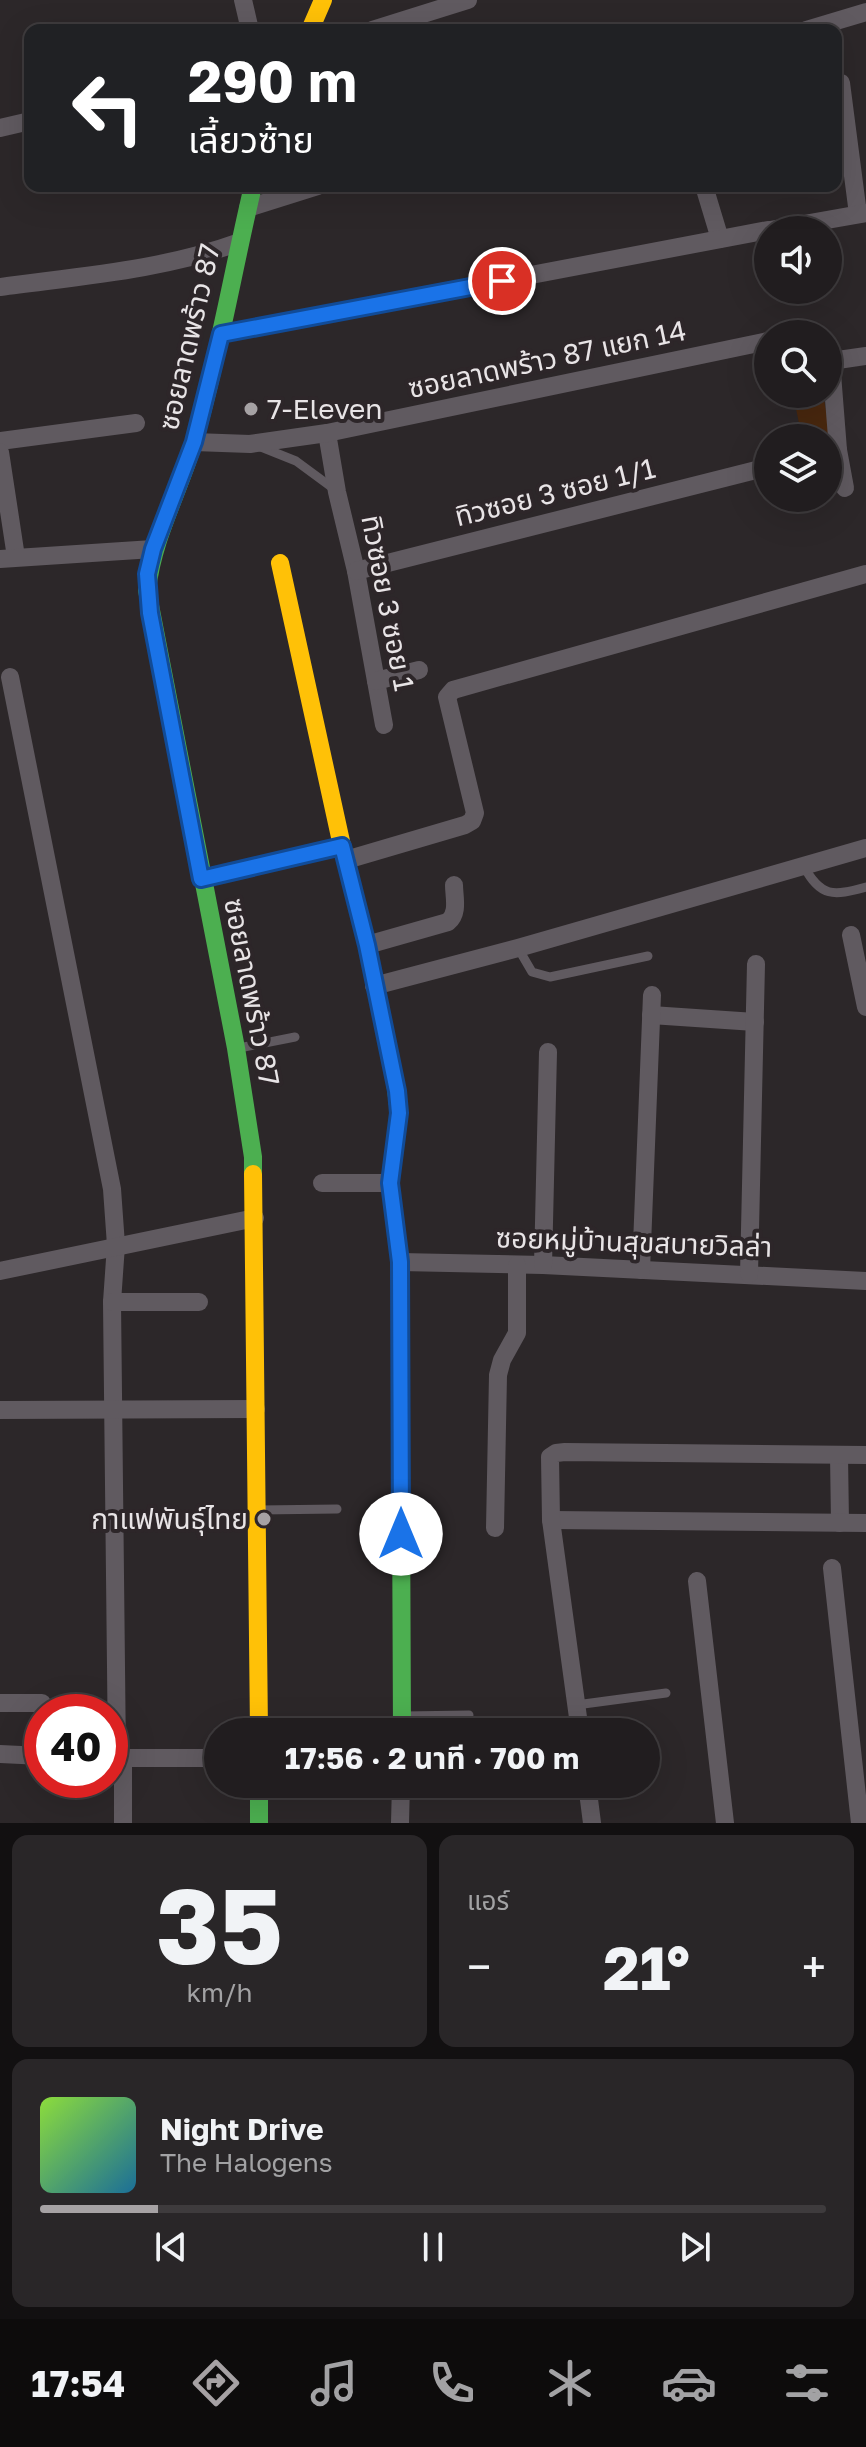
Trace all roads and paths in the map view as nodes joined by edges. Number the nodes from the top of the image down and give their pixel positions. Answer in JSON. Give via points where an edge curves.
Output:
{"nodes":[{"id":1,"x":243,"y":0,"type":"edge"},
{"id":2,"x":323,"y":0,"type":"edge"},
{"id":3,"x":468,"y":0,"type":"edge"},
{"id":4,"x":845,"y":8,"type":"edge"},
{"id":5,"x":866,"y":12,"type":"edge"},
{"id":6,"x":249,"y":24,"type":"edge"},
{"id":7,"x":313,"y":24,"type":"edge"},
{"id":8,"x":391,"y":24,"type":"edge"},
{"id":9,"x":817,"y":24,"type":"edge"},
{"id":10,"x":842,"y":89,"type":"edge"},
{"id":11,"x":24,"y":122,"type":"edge"},
{"id":12,"x":0,"y":128,"type":"edge"},
{"id":13,"x":252,"y":192,"type":"edge"},
{"id":14,"x":299,"y":192,"type":"edge"},
{"id":15,"x":706,"y":192,"type":"edge"},
{"id":16,"x":248,"y":208,"type":"junction"},
{"id":17,"x":862,"y":213,"type":"edge"},
{"id":18,"x":842,"y":217,"type":"edge"},
{"id":19,"x":754,"y":233,"type":"edge"},
{"id":20,"x":720,"y":239,"type":"junction"},
{"id":21,"x":240,"y":242,"type":"junction"},
{"id":22,"x":0,"y":287,"type":"edge"},
{"id":23,"x":221,"y":334,"type":"junction"},
{"id":24,"x":754,"y":344,"type":"edge"},
{"id":25,"x":866,"y":356,"type":"edge"},
{"id":26,"x":842,"y":359,"type":"edge"},
{"id":27,"x":136,"y":423,"type":"dead end"},
{"id":28,"x":327,"y":433,"type":"junction"},
{"id":29,"x":0,"y":441,"type":"edge"},
{"id":30,"x":194,"y":442,"type":"junction"},
{"id":31,"x":250,"y":444,"type":"junction"},
{"id":32,"x":0,"y":452,"type":"edge"},
{"id":33,"x":754,"y":471,"type":"edge"},
{"id":34,"x":842,"y":479,"type":"edge"},
{"id":35,"x":845,"y":488,"type":"dead end"},
{"id":36,"x":337,"y":492,"type":"junction"},
{"id":37,"x":153,"y":549,"type":"junction"},
{"id":38,"x":8,"y":558,"type":"edge"},
{"id":39,"x":280,"y":563,"type":"dead end"},
{"id":40,"x":356,"y":571,"type":"junction"},
{"id":41,"x":866,"y":574,"type":"edge"},
{"id":42,"x":419,"y":670,"type":"dead end"},
{"id":43,"x":10,"y":677,"type":"dead end"},
{"id":44,"x":376,"y":681,"type":"junction"},
{"id":45,"x":384,"y":725,"type":"dead end"},
{"id":46,"x":866,"y":848,"type":"edge"},
{"id":47,"x":344,"y":853,"type":"junction"},
{"id":48,"x":803,"y":865,"type":"junction"},
{"id":49,"x":201,"y":879,"type":"junction"},
{"id":50,"x":454,"y":885,"type":"dead end"},
{"id":51,"x":866,"y":887,"type":"edge"},
{"id":52,"x":851,"y":935,"type":"dead end"},
{"id":53,"x":367,"y":945,"type":"junction"},
{"id":54,"x":518,"y":948,"type":"junction"},
{"id":55,"x":648,"y":956,"type":"dead end"},
{"id":56,"x":756,"y":964,"type":"dead end"},
{"id":57,"x":862,"y":973,"type":"edge"},
{"id":58,"x":374,"y":986,"type":"junction"},
{"id":59,"x":652,"y":995,"type":"dead end"},
{"id":60,"x":866,"y":1007,"type":"edge"},
{"id":61,"x":651,"y":1015,"type":"junction"},
{"id":62,"x":755,"y":1022,"type":"junction"},
{"id":63,"x":295,"y":1037,"type":"dead end"},
{"id":64,"x":236,"y":1048,"type":"junction"},
{"id":65,"x":548,"y":1052,"type":"dead end"},
{"id":66,"x":322,"y":1183,"type":"dead end"},
{"id":67,"x":390,"y":1183,"type":"junction"},
{"id":68,"x":255,"y":1218,"type":"junction"},
{"id":69,"x":116,"y":1245,"type":"junction"},
{"id":70,"x":400,"y":1262,"type":"junction"},
{"id":71,"x":517,"y":1265,"type":"junction"},
{"id":72,"x":543,"y":1265,"type":"junction"},
{"id":73,"x":641,"y":1270,"type":"junction"},
{"id":74,"x":0,"y":1271,"type":"edge"},
{"id":75,"x":749,"y":1274,"type":"junction"},
{"id":76,"x":866,"y":1281,"type":"edge"},
{"id":77,"x":112,"y":1302,"type":"junction"},
{"id":78,"x":199,"y":1302,"type":"dead end"},
{"id":79,"x":115,"y":1409,"type":"junction"},
{"id":80,"x":256,"y":1409,"type":"junction"},
{"id":81,"x":0,"y":1410,"type":"edge"},
{"id":82,"x":839,"y":1455,"type":"junction"},
{"id":83,"x":866,"y":1455,"type":"edge"},
{"id":84,"x":337,"y":1509,"type":"dead end"},
{"id":85,"x":256,"y":1510,"type":"junction"},
{"id":86,"x":551,"y":1520,"type":"junction"},
{"id":87,"x":840,"y":1523,"type":"junction"},
{"id":88,"x":866,"y":1523,"type":"edge"},
{"id":89,"x":495,"y":1528,"type":"dead end"},
{"id":90,"x":832,"y":1568,"type":"dead end"},
{"id":91,"x":697,"y":1581,"type":"dead end"},
{"id":92,"x":666,"y":1693,"type":"dead end"},
{"id":93,"x":117,"y":1694,"type":"edge"},
{"id":94,"x":0,"y":1703,"type":"edge"},
{"id":95,"x":24,"y":1703,"type":"edge"},
{"id":96,"x":576,"y":1705,"type":"junction"},
{"id":97,"x":469,"y":1715,"type":"dead end"},
{"id":98,"x":259,"y":1718,"type":"edge"},
{"id":99,"x":402,"y":1718,"type":"edge"},
{"id":100,"x":447,"y":1718,"type":"edge"},
{"id":101,"x":578,"y":1718,"type":"edge"},
{"id":102,"x":0,"y":1754,"type":"edge"},
{"id":103,"x":24,"y":1755,"type":"edge"},
{"id":104,"x":204,"y":1758,"type":"edge"},
{"id":105,"x":128,"y":1759,"type":"edge"},
{"id":106,"x":121,"y":1798,"type":"edge"},
{"id":107,"x":259,"y":1798,"type":"edge"},
{"id":108,"x":401,"y":1798,"type":"edge"},
{"id":109,"x":589,"y":1798,"type":"edge"},
{"id":110,"x":123,"y":1823,"type":"edge"},
{"id":111,"x":259,"y":1823,"type":"edge"},
{"id":112,"x":400,"y":1823,"type":"edge"},
{"id":113,"x":592,"y":1823,"type":"edge"},
{"id":114,"x":725,"y":1823,"type":"edge"},
{"id":115,"x":860,"y":1823,"type":"edge"}],
"edges":[{"from":1,"to":6,"type":"street"},
{"from":2,"to":7,"type":"street"},
{"from":3,"to":8,"type":"street"},
{"from":4,"to":5,"type":"street"},
{"from":4,"to":9,"type":"street"},
{"from":10,"to":17,"type":"street"},
{"from":11,"to":12,"type":"street"},
{"from":13,"to":16,"type":"street","name":"ซอยลาดพร้าว 87"},
{"from":14,"to":16,"type":"street"},
{"from":15,"to":20,"type":"street"},
{"from":16,"to":21,"type":"street","name":"ซอยลาดพร้าว 87"},
{"from":17,"to":18,"type":"street"},
{"from":19,"to":20,"type":"street"},
{"from":20,"to":23,"type":"street"},
{"from":21,"to":22,"type":"street","via":[[154,266]]},
{"from":21,"to":23,"type":"street","name":"ซอยลาดพร้าว 87"},
{"from":23,"to":30,"type":"street","name":"ซอยลาดพร้าว 87"},
{"from":24,"to":28,"type":"street","name":"ซอยลาดพร้าว 87 แยก 14"},
{"from":25,"to":26,"type":"street"},
{"from":27,"to":29,"type":"street"},
{"from":28,"to":31,"type":"street","name":"ซอยลาดพร้าว 87 แยก 14"},
{"from":28,"to":36,"type":"street","name":"ทิวซอย 3 ซอย 1"},
{"from":30,"to":31,"type":"street","name":"ซอยลาดพร้าว 87 แยก 14"},
{"from":30,"to":37,"type":"street","name":"ซอยลาดพร้าว 87"},
{"from":31,"to":36,"type":"lane","name":"ทิวซอย 3 ซอย 1","via":[[296,461]]},
{"from":32,"to":38,"type":"street"},
{"from":33,"to":40,"type":"street","name":"ทิวซอย 3 ซอย 1/1"},
{"from":34,"to":35,"type":"street"},
{"from":36,"to":40,"type":"street","name":"ทิวซอย 3 ซอย 1"},
{"from":37,"to":38,"type":"street"},
{"from":37,"to":49,"type":"street","name":"ซอยลาดพร้าว 87","via":[[147,574],[150,613]]},
{"from":39,"to":47,"type":"street"},
{"from":40,"to":44,"type":"street","name":"ทิวซอย 3 ซอย 1"},
{"from":41,"to":47,"type":"street","via":[[453,690],[447,697],[475,813],[472,821]]},
{"from":42,"to":44,"type":"street"},
{"from":43,"to":69,"type":"street","via":[[112,1189]]},
{"from":44,"to":45,"type":"street","name":"ทิวซอย 3 ซอย 1"},
{"from":46,"to":48,"type":"street"},
{"from":47,"to":49,"type":"street"},
{"from":47,"to":53,"type":"street"},
{"from":48,"to":51,"type":"lane","via":[[818,888],[830,893]]},
{"from":48,"to":54,"type":"street"},
{"from":49,"to":64,"type":"street","name":"ซอยลาดพร้าว 87"},
{"from":50,"to":53,"type":"street","via":[[455,910],[448,922]]},
{"from":52,"to":57,"type":"street"},
{"from":53,"to":58,"type":"street"},
{"from":54,"to":55,"type":"lane","via":[[532,972],[550,977]]},
{"from":54,"to":58,"type":"street"},
{"from":56,"to":62,"type":"street"},
{"from":57,"to":60,"type":"street"},
{"from":58,"to":67,"type":"street","via":[[399,1113]]},
{"from":59,"to":61,"type":"street"},
{"from":61,"to":62,"type":"street"},
{"from":61,"to":73,"type":"street"},
{"from":62,"to":75,"type":"street"},
{"from":63,"to":64,"type":"lane"},
{"from":64,"to":68,"type":"street","name":"ซอยลาดพร้าว 87","via":[[253,1157]]},
{"from":65,"to":72,"type":"street"},
{"from":66,"to":67,"type":"street"},
{"from":67,"to":70,"type":"street"},
{"from":68,"to":69,"type":"street"},
{"from":68,"to":80,"type":"street","name":"ซอยลาดพร้าว 87"},
{"from":69,"to":74,"type":"street"},
{"from":69,"to":77,"type":"street"},
{"from":70,"to":71,"type":"street","name":"ซอยหมู่บ้านสุขสบายวิลล่า"},
{"from":70,"to":99,"type":"street"},
{"from":71,"to":72,"type":"street","name":"ซอยหมู่บ้านสุขสบายวิลล่า"},
{"from":71,"to":89,"type":"street","via":[[517,1333],[498,1375]]},
{"from":72,"to":73,"type":"street","name":"ซอยหมู่บ้านสุขสบายวิลล่า"},
{"from":73,"to":75,"type":"street","name":"ซอยหมู่บ้านสุขสบายวิลล่า"},
{"from":75,"to":76,"type":"street","name":"ซอยหมู่บ้านสุขสบายวิลล่า"},
{"from":77,"to":78,"type":"street"},
{"from":77,"to":79,"type":"street"},
{"from":79,"to":80,"type":"street"},
{"from":79,"to":81,"type":"street"},
{"from":79,"to":93,"type":"street"},
{"from":80,"to":85,"type":"street","name":"ซอยลาดพร้าว 87"},
{"from":82,"to":83,"type":"street"},
{"from":82,"to":86,"type":"street","via":[[556,1453],[549,1464]]},
{"from":82,"to":87,"type":"street"},
{"from":84,"to":85,"type":"lane"},
{"from":85,"to":98,"type":"street","name":"ซอยลาดพร้าว 87"},
{"from":86,"to":87,"type":"street"},
{"from":86,"to":96,"type":"street"},
{"from":87,"to":88,"type":"street"},
{"from":90,"to":115,"type":"street"},
{"from":91,"to":114,"type":"street"},
{"from":92,"to":96,"type":"lane"},
{"from":94,"to":95,"type":"street"},
{"from":96,"to":101,"type":"street"},
{"from":97,"to":100,"type":"lane"},
{"from":102,"to":103,"type":"street"},
{"from":104,"to":105,"type":"street"},
{"from":106,"to":110,"type":"street"},
{"from":107,"to":111,"type":"street"},
{"from":108,"to":112,"type":"street"},
{"from":109,"to":113,"type":"street"}]}
